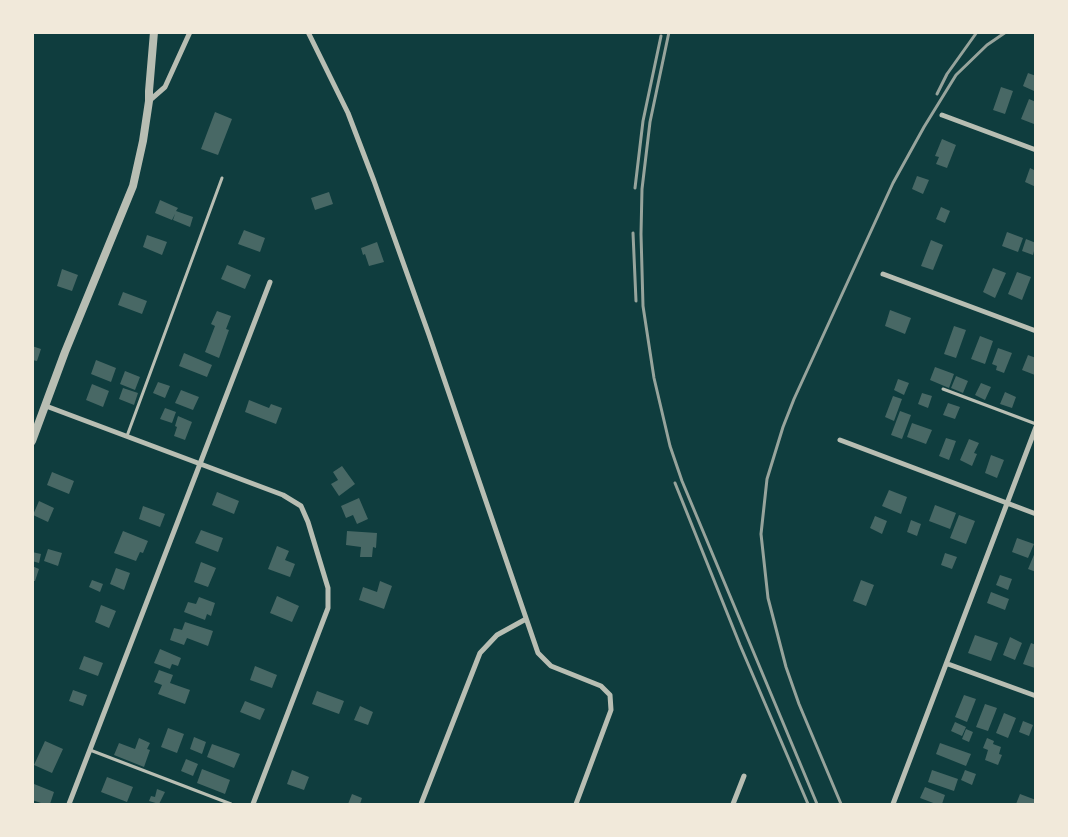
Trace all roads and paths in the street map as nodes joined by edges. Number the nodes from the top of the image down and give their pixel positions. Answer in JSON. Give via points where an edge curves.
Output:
{"nodes":[{"id":1,"x":154,"y":32,"type":"edge"},
{"id":2,"x":190,"y":32,"type":"edge"},
{"id":3,"x":308,"y":32,"type":"edge"},
{"id":4,"x":149,"y":101,"type":"junction"},
{"id":5,"x":942,"y":115,"type":"dead end"},
{"id":6,"x":1036,"y":150,"type":"edge"},
{"id":7,"x":222,"y":178,"type":"dead end"},
{"id":8,"x":883,"y":274,"type":"dead end"},
{"id":9,"x":270,"y":282,"type":"dead end"},
{"id":10,"x":1036,"y":331,"type":"edge"},
{"id":11,"x":943,"y":389,"type":"dead end"},
{"id":12,"x":46,"y":406,"type":"junction"},
{"id":13,"x":1036,"y":425,"type":"edge"},
{"id":14,"x":127,"y":436,"type":"junction"},
{"id":15,"x":840,"y":440,"type":"dead end"},
{"id":16,"x":32,"y":441,"type":"edge"},
{"id":17,"x":201,"y":463,"type":"junction"},
{"id":18,"x":1006,"y":503,"type":"junction"},
{"id":19,"x":1036,"y":514,"type":"edge"},
{"id":20,"x":526,"y":619,"type":"junction"},
{"id":21,"x":948,"y":664,"type":"junction"},
{"id":22,"x":1036,"y":696,"type":"edge"},
{"id":23,"x":89,"y":750,"type":"junction"},
{"id":24,"x":744,"y":776,"type":"dead end"},
{"id":25,"x":69,"y":804,"type":"edge"},
{"id":26,"x":231,"y":804,"type":"edge"},
{"id":27,"x":253,"y":804,"type":"edge"},
{"id":28,"x":420,"y":804,"type":"edge"},
{"id":29,"x":576,"y":804,"type":"edge"},
{"id":30,"x":733,"y":804,"type":"edge"},
{"id":31,"x":893,"y":804,"type":"edge"}],
"edges":[{"from":1,"to":4,"type":"street"},
{"from":2,"to":4,"type":"street","via":[[165,87]]},
{"from":3,"to":20,"type":"street","via":[[348,113],[374,181]]},
{"from":4,"to":12,"type":"street","via":[[133,186]]},
{"from":5,"to":6,"type":"street"},
{"from":7,"to":14,"type":"lane"},
{"from":8,"to":10,"type":"street"},
{"from":9,"to":17,"type":"street"},
{"from":11,"to":13,"type":"lane"},
{"from":12,"to":14,"type":"street"},
{"from":12,"to":16,"type":"street"},
{"from":13,"to":18,"type":"street"},
{"from":14,"to":17,"type":"street"},
{"from":15,"to":18,"type":"street"},
{"from":17,"to":23,"type":"street"},
{"from":17,"to":27,"type":"street","via":[[283,495],[301,506],[328,588],[328,608]]},
{"from":18,"to":19,"type":"street"},
{"from":18,"to":21,"type":"street"},
{"from":20,"to":28,"type":"street","via":[[497,635],[480,653]]},
{"from":20,"to":29,"type":"street","via":[[538,653],[551,666],[601,686],[610,696],[611,710]]},
{"from":21,"to":22,"type":"street"},
{"from":21,"to":31,"type":"street"},
{"from":23,"to":25,"type":"street"},
{"from":23,"to":26,"type":"lane"},
{"from":24,"to":30,"type":"street"}]}
